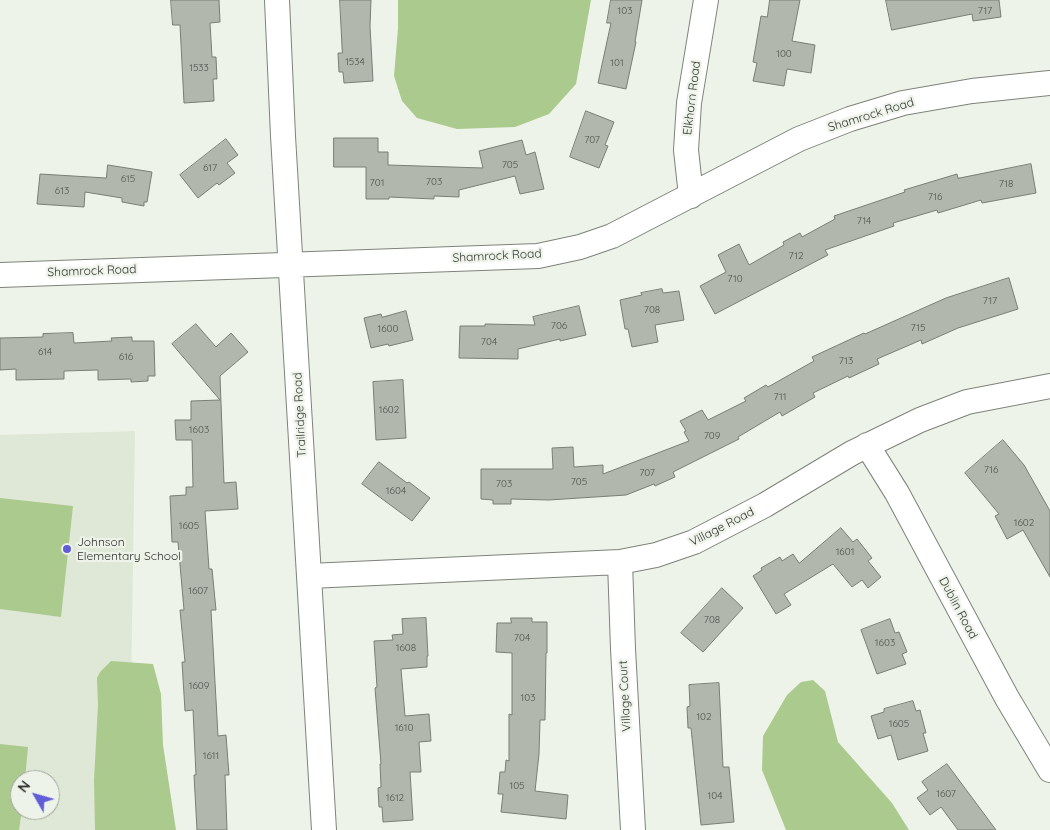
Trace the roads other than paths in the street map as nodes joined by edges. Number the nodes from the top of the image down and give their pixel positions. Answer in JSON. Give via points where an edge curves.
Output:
{"nodes":[{"id":1,"x":277,"y":0,"type":"edge"},
{"id":2,"x":706,"y":0,"type":"edge"},
{"id":3,"x":1050,"y":84,"type":"edge"},
{"id":4,"x":691,"y":196,"type":"junction"},
{"id":5,"x":291,"y":264,"type":"junction"},
{"id":6,"x":0,"y":275,"type":"edge"},
{"id":7,"x":1050,"y":386,"type":"edge"},
{"id":8,"x":867,"y":445,"type":"junction"},
{"id":9,"x":620,"y":562,"type":"junction"},
{"id":10,"x":309,"y":576,"type":"junction"},
{"id":11,"x":1050,"y":770,"type":"edge"},
{"id":12,"x":324,"y":830,"type":"edge"},
{"id":13,"x":633,"y":830,"type":"edge"}],
"edges":[{"from":1,"to":5,"type":"street","name":"Trailridge Road"},
{"from":2,"to":4,"type":"street","name":"Elkhorn Road","via":[[689,103],[686,150]]},
{"from":3,"to":4,"type":"street","name":"Shamrock Road","via":[[963,92],[850,119],[799,139]]},
{"from":4,"to":5,"type":"street","name":"Shamrock Road","via":[[612,236],[538,256]]},
{"from":5,"to":6,"type":"street","name":"Shamrock Road"},
{"from":5,"to":10,"type":"street","name":"Trailridge Road"},
{"from":7,"to":8,"type":"street","name":"Village Road","via":[[967,402]]},
{"from":8,"to":9,"type":"street","name":"Village Road","via":[[694,542],[656,555]]},
{"from":8,"to":11,"type":"street","name":"Dublin Road","via":[[897,493],[1007,698]]},
{"from":9,"to":10,"type":"street","name":"Village Road"},
{"from":9,"to":13,"type":"street","name":"Village Court"},
{"from":10,"to":12,"type":"street","name":"Trailridge Road"}]}
